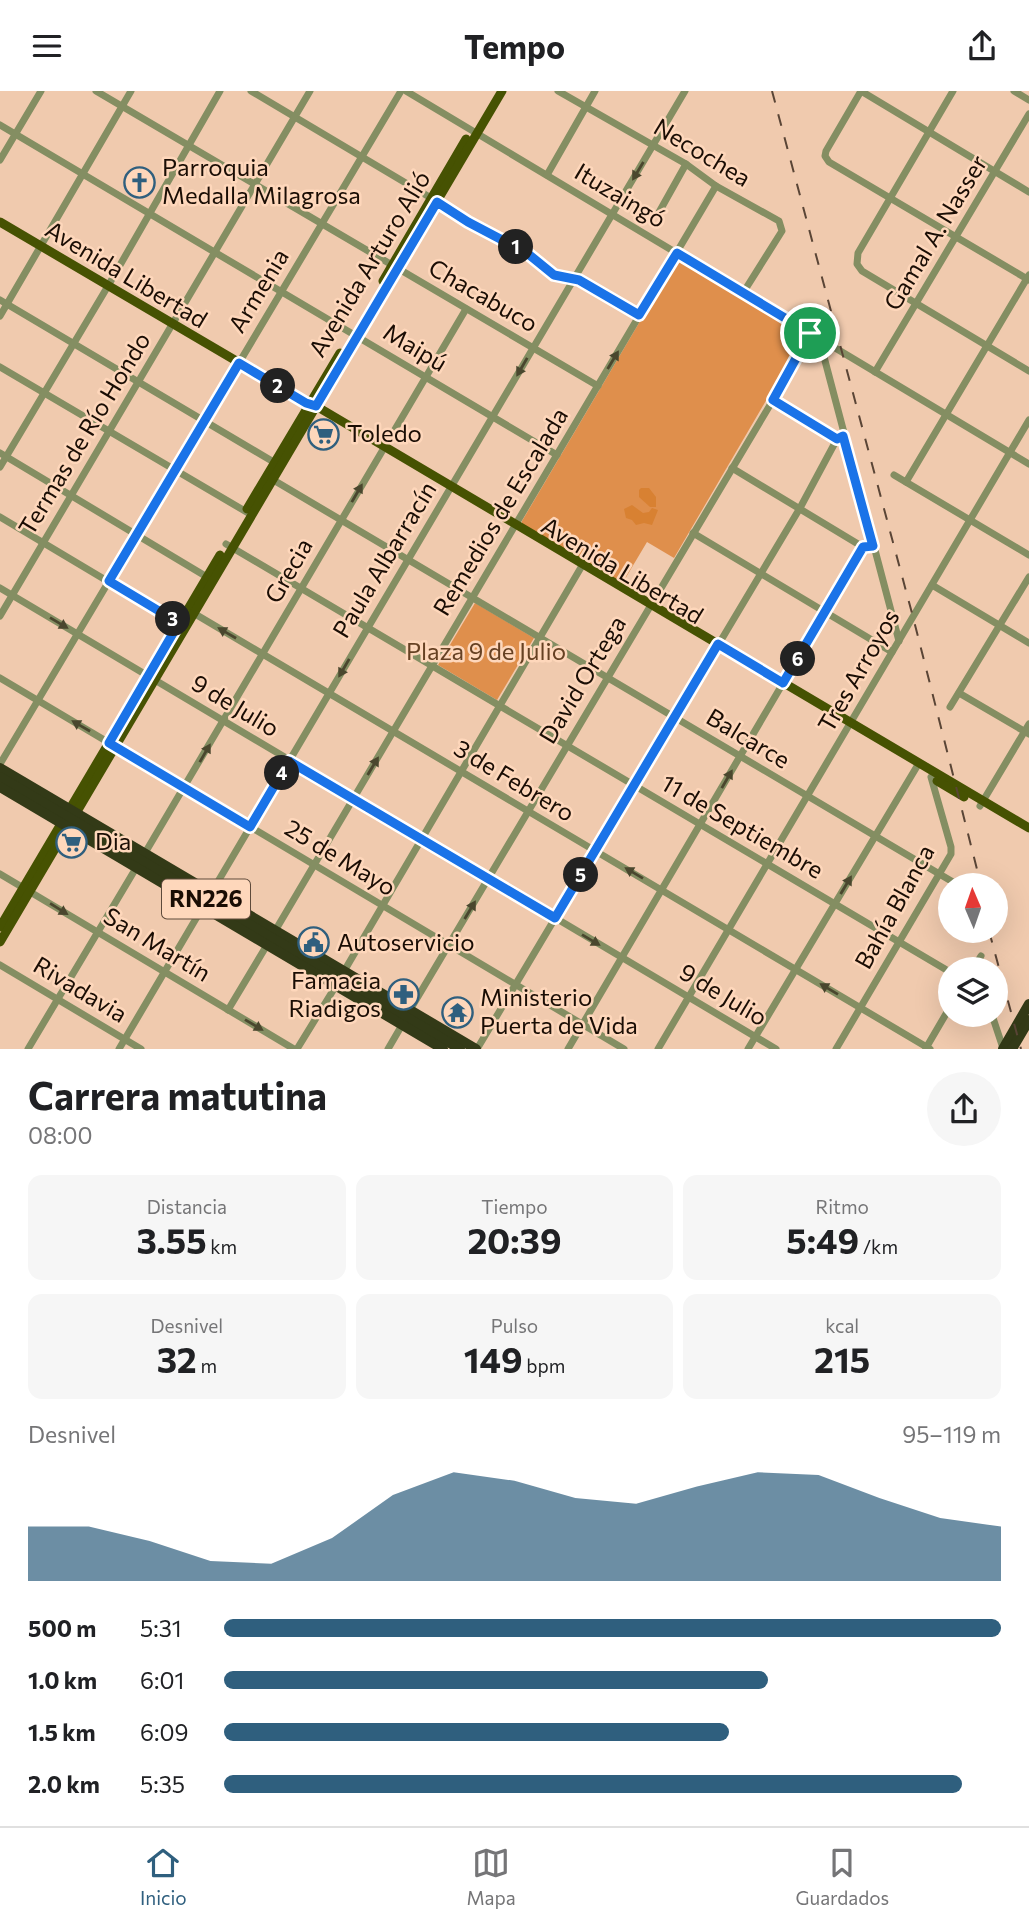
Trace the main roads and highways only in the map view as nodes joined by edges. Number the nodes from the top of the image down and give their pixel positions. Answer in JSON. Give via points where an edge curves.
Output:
{"nodes":[{"id":1,"x":495,"y":91,"type":"edge"},
{"id":2,"x":502,"y":91,"type":"edge"},
{"id":3,"x":474,"y":132,"type":"junction"},
{"id":4,"x":0,"y":222,"type":"edge"},
{"id":5,"x":311,"y":406,"type":"junction"},
{"id":6,"x":918,"y":765,"type":"junction"},
{"id":7,"x":0,"y":766,"type":"edge"},
{"id":8,"x":0,"y":777,"type":"edge"},
{"id":9,"x":0,"y":787,"type":"edge"},
{"id":10,"x":981,"y":804,"type":"junction"},
{"id":11,"x":68,"y":818,"type":"junction"},
{"id":12,"x":1029,"y":828,"type":"edge"},
{"id":13,"x":1029,"y":835,"type":"edge"},
{"id":14,"x":26,"y":889,"type":"junction"},
{"id":15,"x":207,"y":900,"type":"junction"},
{"id":16,"x":0,"y":927,"type":"edge"},
{"id":17,"x":0,"y":942,"type":"edge"},
{"id":18,"x":340,"y":978,"type":"junction"},
{"id":19,"x":1029,"y":1004,"type":"edge"},
{"id":20,"x":1029,"y":1020,"type":"edge"},
{"id":21,"x":443,"y":1049,"type":"edge"},
{"id":22,"x":460,"y":1049,"type":"edge"},
{"id":23,"x":476,"y":1049,"type":"edge"},
{"id":24,"x":1003,"y":1049,"type":"edge"},
{"id":25,"x":1012,"y":1049,"type":"edge"}],
"edges":[{"from":1,"to":3,"type":"main road","name":"Avenida Arturo Alió"},
{"from":2,"to":3,"type":"main road","name":"Avenida Arturo Alió"},
{"from":3,"to":5,"type":"main road","name":"Avenida Arturo Alió"},
{"from":4,"to":5,"type":"main road","name":"Avenida Libertad"},
{"from":5,"to":6,"type":"main road","name":"Avenida Libertad"},
{"from":5,"to":11,"type":"main road","name":"Avenida Arturo Alió"},
{"from":6,"to":10,"type":"main road","name":"Avenida Libertad"},
{"from":6,"to":10,"type":"main road","name":"Avenida Libertad"},
{"from":7,"to":11,"type":"highway"},
{"from":8,"to":11,"type":"highway","number":"RN226"},
{"from":9,"to":11,"type":"highway"},
{"from":10,"to":12,"type":"main road","name":"Avenida Libertad"},
{"from":10,"to":13,"type":"main road","name":"Avenida Libertad"},
{"from":11,"to":14,"type":"main road","name":"Avenida Arturo Alió"},
{"from":11,"to":15,"type":"highway","number":"RN226"},
{"from":11,"to":15,"type":"highway","via":[[136,867]]},
{"from":11,"to":15,"type":"highway","via":[[145,853]]},
{"from":14,"to":16,"type":"main road","name":"Avenida Arturo Alió"},
{"from":14,"to":17,"type":"main road","name":"Avenida Arturo Alió"},
{"from":15,"to":18,"type":"highway","number":"RN226"},
{"from":15,"to":18,"type":"highway","via":[[275,931]]},
{"from":15,"to":18,"type":"highway","via":[[267,945]]},
{"from":18,"to":21,"type":"highway","via":[[402,1025]]},
{"from":18,"to":22,"type":"highway","number":"RN226"},
{"from":18,"to":23,"type":"highway","via":[[410,1010]]},
{"from":19,"to":24,"type":"highway"},
{"from":20,"to":25,"type":"highway"}]}
